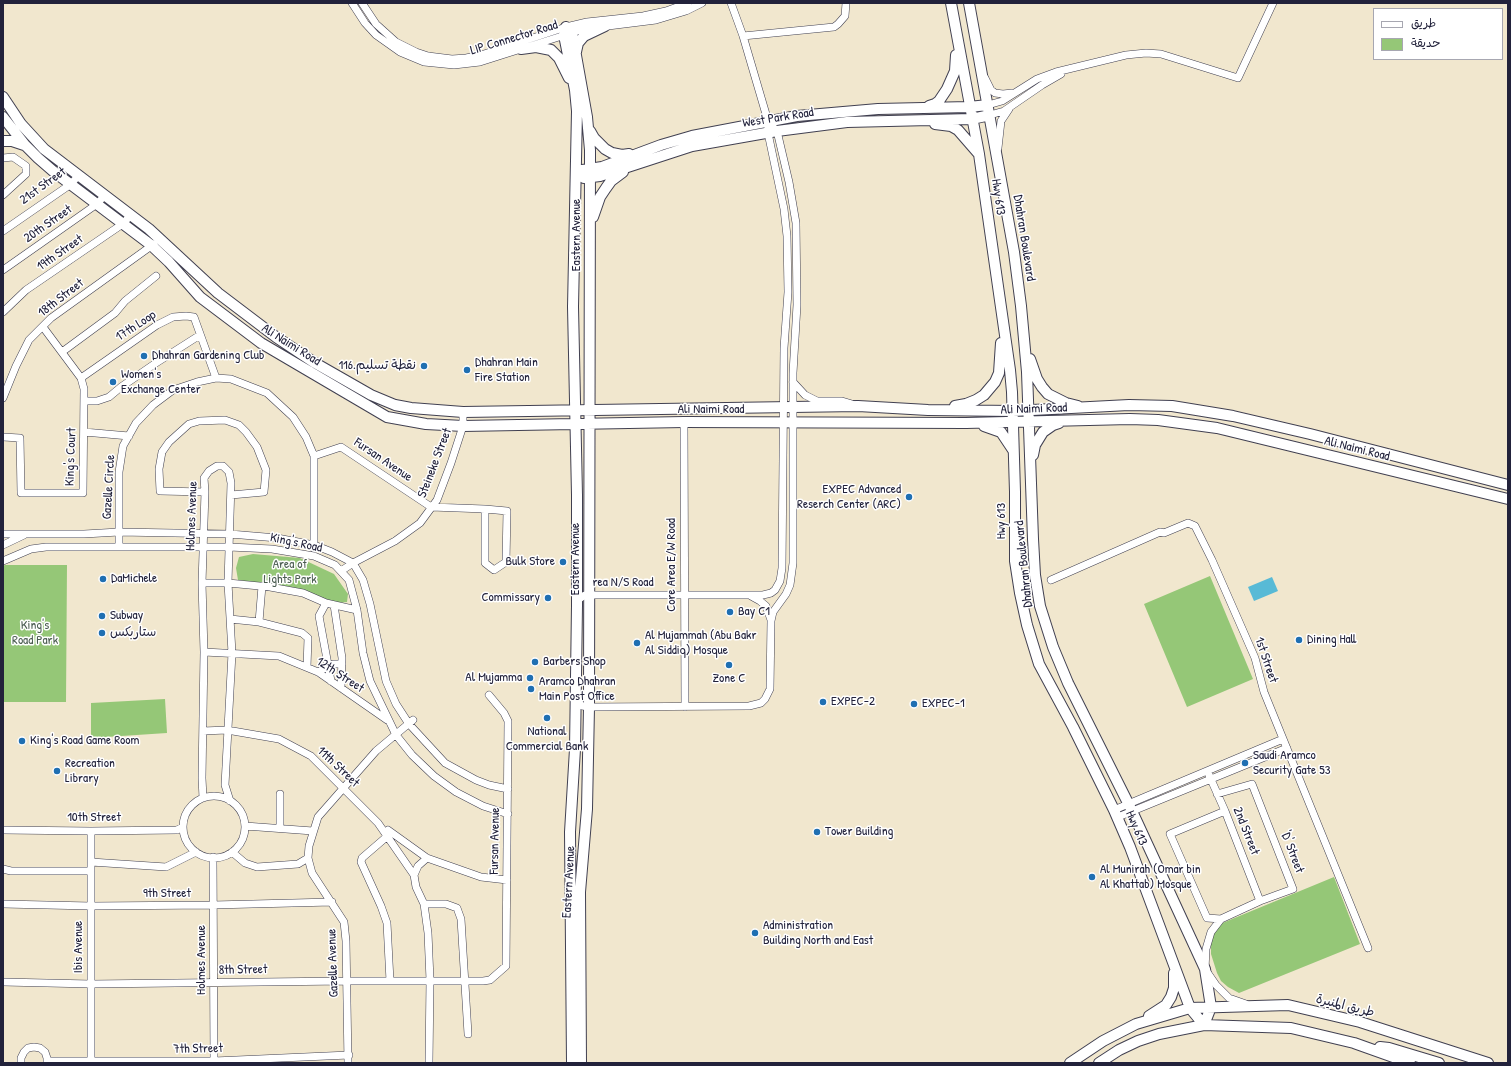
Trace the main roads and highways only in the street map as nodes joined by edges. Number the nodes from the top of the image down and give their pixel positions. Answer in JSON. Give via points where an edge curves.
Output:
{"nodes":[{"id":1,"x":951,"y":3,"type":"edge"},
{"id":2,"x":969,"y":3,"type":"edge"},
{"id":3,"x":605,"y":26,"type":"road end"},
{"id":4,"x":957,"y":35,"type":"junction"},
{"id":5,"x":522,"y":49,"type":"road end"},
{"id":6,"x":576,"y":56,"type":"junction"},
{"id":7,"x":575,"y":90,"type":"junction"},
{"id":8,"x":3,"y":97,"type":"edge"},
{"id":9,"x":988,"y":105,"type":"junction"},
{"id":10,"x":969,"y":107,"type":"junction"},
{"id":11,"x":922,"y":108,"type":"junction"},
{"id":12,"x":990,"y":115,"type":"junction"},
{"id":13,"x":972,"y":119,"type":"junction"},
{"id":14,"x":914,"y":120,"type":"junction"},
{"id":15,"x":6,"y":122,"type":"edge"},
{"id":16,"x":588,"y":128,"type":"junction"},
{"id":17,"x":3,"y":141,"type":"edge"},
{"id":18,"x":24,"y":145,"type":"junction"},
{"id":19,"x":979,"y":154,"type":"junction"},
{"id":20,"x":638,"y":159,"type":"junction"},
{"id":21,"x":576,"y":174,"type":"junction"},
{"id":22,"x":590,"y":174,"type":"junction"},
{"id":23,"x":590,"y":235,"type":"junction"},
{"id":24,"x":1002,"y":319,"type":"junction"},
{"id":25,"x":1024,"y":339,"type":"junction"},
{"id":26,"x":1089,"y":408,"type":"junction"},
{"id":27,"x":928,"y":410,"type":"junction"},
{"id":28,"x":575,"y":411,"type":"junction"},
{"id":29,"x":590,"y":411,"type":"junction"},
{"id":30,"x":1013,"y":411,"type":"junction"},
{"id":31,"x":1029,"y":411,"type":"junction"},
{"id":32,"x":1071,"y":420,"type":"junction"},
{"id":33,"x":1029,"y":422,"type":"junction"},
{"id":34,"x":590,"y":423,"type":"junction"},
{"id":35,"x":966,"y":423,"type":"junction"},
{"id":36,"x":1013,"y":423,"type":"junction"},
{"id":37,"x":575,"y":424,"type":"junction"},
{"id":38,"x":1014,"y":450,"type":"junction"},
{"id":39,"x":1030,"y":466,"type":"junction"},
{"id":40,"x":1508,"y":485,"type":"edge"},
{"id":41,"x":1508,"y":499,"type":"edge"},
{"id":42,"x":1174,"y":967,"type":"junction"},
{"id":43,"x":1212,"y":1007,"type":"junction"},
{"id":44,"x":1190,"y":1008,"type":"junction"},
{"id":45,"x":1136,"y":1024,"type":"junction"},
{"id":46,"x":1204,"y":1024,"type":"junction"},
{"id":47,"x":1354,"y":1043,"type":"junction"},
{"id":48,"x":572,"y":1063,"type":"edge"},
{"id":49,"x":581,"y":1063,"type":"edge"},
{"id":50,"x":1070,"y":1063,"type":"edge"},
{"id":51,"x":1099,"y":1063,"type":"edge"},
{"id":52,"x":1410,"y":1063,"type":"edge"},
{"id":53,"x":1439,"y":1063,"type":"edge"},
{"id":54,"x":1488,"y":1063,"type":"edge"}],
"edges":[{"from":1,"to":4,"type":"main road","name":"Hwy 613"},
{"from":2,"to":9,"type":"main road","name":"Dhahran Boulevard"},
{"from":3,"to":6,"type":"main road","name":"Eastern Avenue","via":[[587,33],[580,39]]},
{"from":4,"to":10,"type":"main road","name":"Hwy 613"},
{"from":4,"to":11,"type":"main road","via":[[953,77],[939,101]]},
{"from":5,"to":7,"type":"main road","name":"Eastern Avenue","via":[[536,47],[551,50],[559,58]]},
{"from":6,"to":7,"type":"main road","name":"Eastern Avenue","via":[[568,31]]},
{"from":6,"to":16,"type":"main road","name":"Eastern Avenue"},
{"from":7,"to":21,"type":"main road","name":"Eastern Avenue"},
{"from":8,"to":15,"type":"main road"},
{"from":9,"to":10,"type":"main road","name":"West Park Road"},
{"from":9,"to":12,"type":"main road","name":"Dhahran Boulevard"},
{"from":10,"to":11,"type":"main road","name":"West Park Road"},
{"from":10,"to":13,"type":"main road","name":"Hwy 613"},
{"from":11,"to":20,"type":"main road","name":"West Park Road","via":[[797,116],[676,140]]},
{"from":12,"to":13,"type":"main road","name":"West Park Road"},
{"from":12,"to":25,"type":"main road","name":"Dhahran Boulevard","via":[[1014,252]]},
{"from":13,"to":14,"type":"main road","name":"West Park Road"},
{"from":13,"to":19,"type":"main road","name":"Hwy 613"},
{"from":14,"to":19,"type":"main road","via":[[951,126],[958,130]]},
{"from":14,"to":20,"type":"main road","name":"West Park Road","via":[[828,124],[692,146]]},
{"from":15,"to":18,"type":"main road","name":"Ali Naimi Road"},
{"from":15,"to":28,"type":"main road","name":"Ali Naimi Road","via":[[131,214],[218,293],[276,337],[371,395],[395,405],[411,408],[463,412]]},
{"from":16,"to":20,"type":"main road","via":[[600,145],[608,151]]},
{"from":16,"to":22,"type":"main road","name":"Eastern Avenue"},
{"from":17,"to":18,"type":"main road"},
{"from":18,"to":37,"type":"main road","name":"Ali Naimi Road","via":[[52,171],[152,245],[200,297],[261,343],[386,417],[426,424],[463,426]]},
{"from":19,"to":24,"type":"main road","name":"Hwy 613"},
{"from":20,"to":22,"type":"main road","name":"West Park Road","via":[[600,176]]},
{"from":20,"to":23,"type":"main road","via":[[619,174],[600,197]]},
{"from":21,"to":22,"type":"main road","name":"West Park Road"},
{"from":21,"to":28,"type":"main road","name":"Eastern Avenue","via":[[573,307]]},
{"from":22,"to":23,"type":"main road","name":"Eastern Avenue"},
{"from":23,"to":29,"type":"main road","name":"Eastern Avenue"},
{"from":24,"to":27,"type":"main road","via":[[999,374],[990,390],[966,404]]},
{"from":24,"to":30,"type":"main road","name":"Hwy 613"},
{"from":25,"to":26,"type":"main road","via":[[1034,371],[1048,394],[1066,403]]},
{"from":25,"to":31,"type":"main road","name":"Dhahran Boulevard"},
{"from":26,"to":31,"type":"main road","name":"Ali Naimi Road"},
{"from":26,"to":40,"type":"main road","name":"Ali Naimi Road","via":[[1129,405],[1172,406],[1233,416]]},
{"from":27,"to":29,"type":"main road","name":"Ali Naimi Road","via":[[858,406]]},
{"from":27,"to":30,"type":"main road","name":"Ali Naimi Road"},
{"from":28,"to":29,"type":"main road","name":"Ali Naimi Road"},
{"from":28,"to":37,"type":"main road","name":"Eastern Avenue"},
{"from":29,"to":34,"type":"main road","name":"Eastern Avenue"},
{"from":30,"to":31,"type":"main road","name":"Ali Naimi Road"},
{"from":30,"to":36,"type":"main road","name":"Hwy 613"},
{"from":31,"to":33,"type":"main road","name":"Dhahran Boulevard"},
{"from":32,"to":33,"type":"main road","name":"Ali Naimi Road"},
{"from":32,"to":39,"type":"main road","via":[[1053,425],[1043,432],[1035,445]]},
{"from":32,"to":41,"type":"main road","name":"Ali Naimi Road","via":[[1158,420],[1218,428]]},
{"from":33,"to":36,"type":"main road","name":"Ali Naimi Road"},
{"from":33,"to":39,"type":"main road","name":"Dhahran Boulevard"},
{"from":34,"to":35,"type":"main road","name":"Ali Naimi Road"},
{"from":34,"to":37,"type":"main road","name":"Ali Naimi Road"},
{"from":34,"to":49,"type":"main road","name":"Eastern Avenue","via":[[587,809],[580,892]]},
{"from":35,"to":36,"type":"main road","name":"Ali Naimi Road"},
{"from":35,"to":38,"type":"main road","via":[[1001,432]]},
{"from":36,"to":38,"type":"main road","name":"Hwy 613"},
{"from":37,"to":48,"type":"main road","name":"Eastern Avenue","via":[[576,698],[570,840]]},
{"from":38,"to":42,"type":"main road","name":"Hwy 613","via":[[1015,561],[1027,625],[1039,664],[1116,813]]},
{"from":39,"to":43,"type":"main road","name":"Dhahran Boulevard","via":[[1034,560],[1040,606],[1053,647],[1205,969]]},
{"from":42,"to":44,"type":"main road","name":"Hwy 613"},
{"from":42,"to":45,"type":"main road","via":[[1174,988],[1166,1005]]},
{"from":43,"to":44,"type":"main road","name":"طريق المنيرة"},
{"from":43,"to":46,"type":"main road"},
{"from":43,"to":54,"type":"main road","name":"طريق المنيرة","via":[[1288,1005],[1360,1022]]},
{"from":44,"to":45,"type":"main road"},
{"from":44,"to":46,"type":"main road","name":"Hwy 613"},
{"from":45,"to":50,"type":"main road"},
{"from":46,"to":47,"type":"main road","via":[[1291,1028]]},
{"from":46,"to":51,"type":"main road","via":[[1138,1041]]},
{"from":47,"to":52,"type":"main road"},
{"from":47,"to":53,"type":"main road","via":[[1389,1048]]}]}
